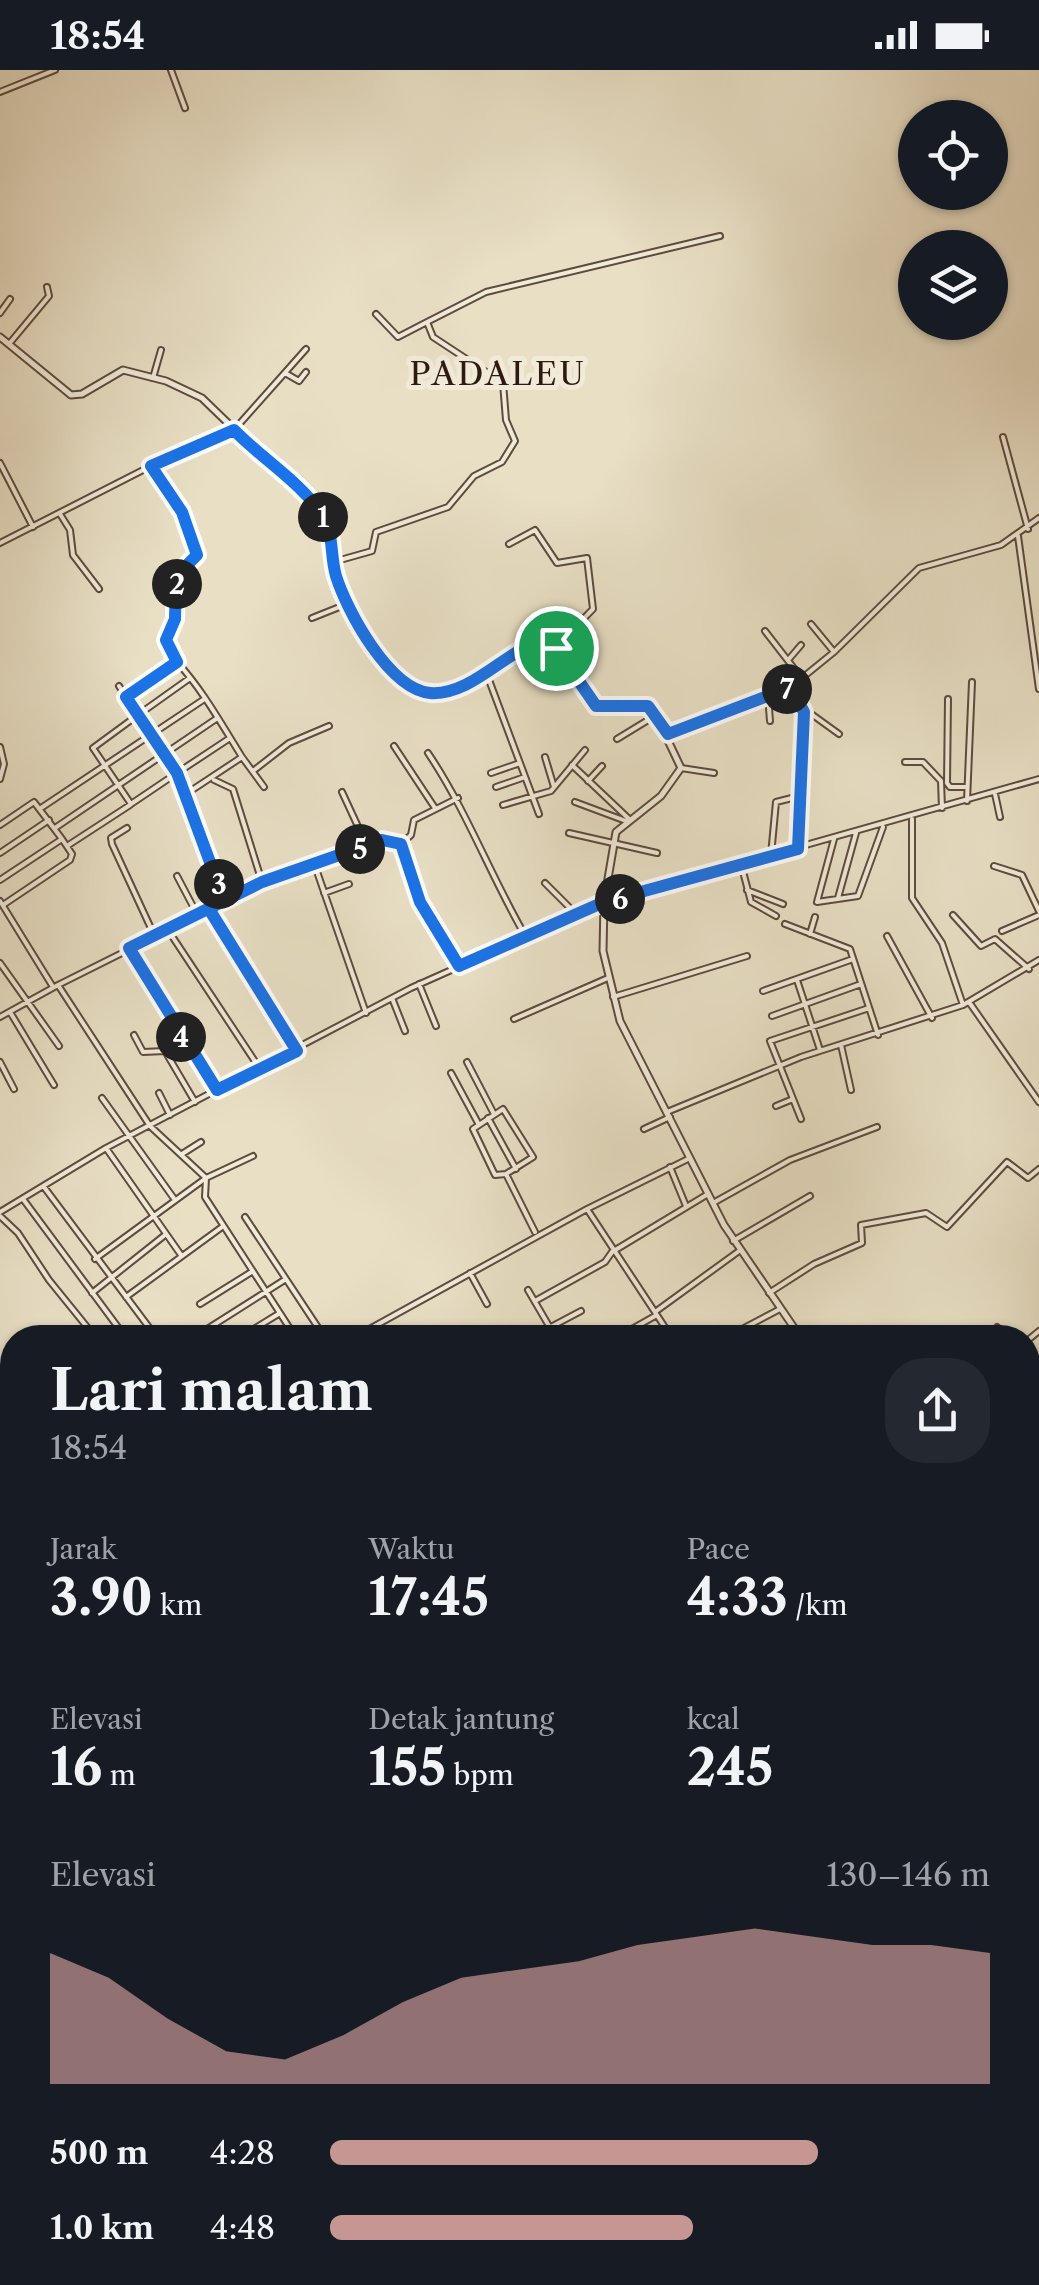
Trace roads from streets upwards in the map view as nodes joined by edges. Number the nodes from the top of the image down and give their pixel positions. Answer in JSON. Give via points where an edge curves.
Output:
{"nodes":[{"id":1,"x":55,"y":70,"type":"edge"},
{"id":2,"x":171,"y":70,"type":"edge"},
{"id":3,"x":0,"y":92,"type":"edge"},
{"id":4,"x":185,"y":108,"type":"dead end"},
{"id":5,"x":720,"y":236,"type":"dead end"},
{"id":6,"x":47,"y":287,"type":"dead end"},
{"id":7,"x":10,"y":299,"type":"dead end"},
{"id":8,"x":0,"y":313,"type":"edge"},
{"id":9,"x":376,"y":314,"type":"dead end"},
{"id":10,"x":427,"y":322,"type":"junction"},
{"id":11,"x":0,"y":337,"type":"edge"},
{"id":12,"x":9,"y":344,"type":"junction"},
{"id":13,"x":306,"y":349,"type":"dead end"},
{"id":14,"x":161,"y":350,"type":"dead end"},
{"id":15,"x":306,"y":372,"type":"dead end"},
{"id":16,"x":285,"y":373,"type":"junction"},
{"id":17,"x":153,"y":378,"type":"junction"},
{"id":18,"x":234,"y":430,"type":"junction"},
{"id":19,"x":1003,"y":437,"type":"dead end"},
{"id":20,"x":0,"y":463,"type":"edge"},
{"id":21,"x":151,"y":466,"type":"junction"},
{"id":22,"x":60,"y":514,"type":"junction"},
{"id":23,"x":1039,"y":518,"type":"edge"},
{"id":24,"x":33,"y":527,"type":"junction"},
{"id":25,"x":1028,"y":529,"type":"junction"},
{"id":26,"x":1018,"y":536,"type":"junction"},
{"id":27,"x":0,"y":543,"type":"edge"},
{"id":28,"x":509,"y":544,"type":"dead end"},
{"id":29,"x":333,"y":562,"type":"junction"},
{"id":30,"x":99,"y":590,"type":"dead end"},
{"id":31,"x":347,"y":604,"type":"junction"},
{"id":32,"x":312,"y":618,"type":"dead end"},
{"id":33,"x":811,"y":624,"type":"dead end"},
{"id":34,"x":764,"y":631,"type":"dead end"},
{"id":35,"x":801,"y":645,"type":"dead end"},
{"id":36,"x":556,"y":648,"type":"junction"},
{"id":37,"x":834,"y":652,"type":"junction"},
{"id":38,"x":788,"y":660,"type":"junction"},
{"id":39,"x":177,"y":662,"type":"junction"},
{"id":40,"x":486,"y":672,"type":"junction"},
{"id":41,"x":190,"y":678,"type":"junction"},
{"id":42,"x":802,"y":680,"type":"junction"},
{"id":43,"x":972,"y":682,"type":"dead end"},
{"id":44,"x":119,"y":686,"type":"dead end"},
{"id":45,"x":791,"y":687,"type":"junction"},
{"id":46,"x":1039,"y":689,"type":"edge"},
{"id":47,"x":768,"y":695,"type":"junction"},
{"id":48,"x":126,"y":697,"type":"junction"},
{"id":49,"x":204,"y":699,"type":"junction"},
{"id":50,"x":948,"y":699,"type":"dead end"},
{"id":51,"x":803,"y":708,"type":"junction"},
{"id":52,"x":658,"y":714,"type":"junction"},
{"id":53,"x":138,"y":715,"type":"junction"},
{"id":54,"x":216,"y":719,"type":"junction"},
{"id":55,"x":770,"y":721,"type":"dead end"},
{"id":56,"x":330,"y":726,"type":"dead end"},
{"id":57,"x":150,"y":734,"type":"junction"},
{"id":58,"x":668,"y":734,"type":"junction"},
{"id":59,"x":839,"y":734,"type":"dead end"},
{"id":60,"x":230,"y":738,"type":"junction"},
{"id":61,"x":617,"y":739,"type":"dead end"},
{"id":62,"x":394,"y":746,"type":"dead end"},
{"id":63,"x":0,"y":747,"type":"edge"},
{"id":64,"x":585,"y":750,"type":"dead end"},
{"id":65,"x":163,"y":753,"type":"junction"},
{"id":66,"x":428,"y":753,"type":"dead end"},
{"id":67,"x":242,"y":756,"type":"junction"},
{"id":68,"x":545,"y":757,"type":"dead end"},
{"id":69,"x":905,"y":762,"type":"dead end"},
{"id":70,"x":520,"y":763,"type":"junction"},
{"id":71,"x":105,"y":764,"type":"junction"},
{"id":72,"x":572,"y":765,"type":"junction"},
{"id":73,"x":602,"y":766,"type":"dead end"},
{"id":74,"x":681,"y":768,"type":"junction"},
{"id":75,"x":253,"y":771,"type":"junction"},
{"id":76,"x":177,"y":773,"type":"junction"},
{"id":77,"x":491,"y":773,"type":"dead end"},
{"id":78,"x":714,"y":773,"type":"dead end"},
{"id":79,"x":525,"y":777,"type":"junction"},
{"id":80,"x":1039,"y":778,"type":"edge"},
{"id":81,"x":0,"y":779,"type":"edge"},
{"id":82,"x":211,"y":779,"type":"junction"},
{"id":83,"x":588,"y":780,"type":"junction"},
{"id":84,"x":118,"y":784,"type":"junction"},
{"id":85,"x":264,"y":786,"type":"dead end"},
{"id":86,"x":496,"y":787,"type":"dead end"},
{"id":87,"x":554,"y":787,"type":"junction"},
{"id":88,"x":967,"y":787,"type":"junction"},
{"id":89,"x":342,"y":792,"type":"dead end"},
{"id":90,"x":186,"y":794,"type":"junction"},
{"id":91,"x":995,"y":794,"type":"junction"},
{"id":92,"x":532,"y":796,"type":"junction"},
{"id":93,"x":800,"y":796,"type":"junction"},
{"id":94,"x":458,"y":798,"type":"junction"},
{"id":95,"x":576,"y":802,"type":"dead end"},
{"id":96,"x":967,"y":802,"type":"junction"},
{"id":97,"x":131,"y":804,"type":"junction"},
{"id":98,"x":503,"y":805,"type":"dead end"},
{"id":99,"x":41,"y":808,"type":"junction"},
{"id":100,"x":435,"y":808,"type":"junction"},
{"id":101,"x":942,"y":808,"type":"junction"},
{"id":102,"x":539,"y":814,"type":"dead end"},
{"id":103,"x":912,"y":818,"type":"junction"},
{"id":104,"x":1000,"y":818,"type":"dead end"},
{"id":105,"x":49,"y":820,"type":"junction"},
{"id":106,"x":627,"y":820,"type":"junction"},
{"id":107,"x":0,"y":825,"type":"edge"},
{"id":108,"x":883,"y":825,"type":"junction"},
{"id":109,"x":54,"y":828,"type":"junction"},
{"id":110,"x":127,"y":828,"type":"dead end"},
{"id":111,"x":570,"y":833,"type":"dead end"},
{"id":112,"x":856,"y":833,"type":"junction"},
{"id":113,"x":62,"y":838,"type":"junction"},
{"id":114,"x":834,"y":839,"type":"junction"},
{"id":115,"x":613,"y":842,"type":"junction"},
{"id":116,"x":401,"y":844,"type":"junction"},
{"id":117,"x":67,"y":846,"type":"junction"},
{"id":118,"x":367,"y":846,"type":"junction"},
{"id":119,"x":798,"y":849,"type":"junction"},
{"id":120,"x":0,"y":852,"type":"edge"},
{"id":121,"x":658,"y":853,"type":"dead end"},
{"id":122,"x":771,"y":855,"type":"junction"},
{"id":123,"x":314,"y":862,"type":"junction"},
{"id":124,"x":741,"y":864,"type":"junction"},
{"id":125,"x":994,"y":866,"type":"dead end"},
{"id":126,"x":178,"y":876,"type":"dead end"},
{"id":127,"x":0,"y":880,"type":"edge"},
{"id":128,"x":262,"y":882,"type":"junction"},
{"id":129,"x":546,"y":883,"type":"dead end"},
{"id":130,"x":349,"y":884,"type":"dead end"},
{"id":131,"x":747,"y":890,"type":"junction"},
{"id":132,"x":324,"y":893,"type":"junction"},
{"id":133,"x":838,"y":898,"type":"junction"},
{"id":134,"x":224,"y":900,"type":"junction"},
{"id":135,"x":604,"y":902,"type":"junction"},
{"id":136,"x":1,"y":903,"type":"edge"},
{"id":137,"x":783,"y":904,"type":"dead end"},
{"id":138,"x":209,"y":909,"type":"junction"},
{"id":139,"x":1039,"y":913,"type":"edge"},
{"id":140,"x":8,"y":914,"type":"junction"},
{"id":141,"x":197,"y":914,"type":"junction"},
{"id":142,"x":954,"y":914,"type":"dead end"},
{"id":143,"x":576,"y":915,"type":"junction"},
{"id":144,"x":776,"y":916,"type":"dead end"},
{"id":145,"x":815,"y":917,"type":"dead end"},
{"id":146,"x":0,"y":919,"type":"edge"},
{"id":147,"x":784,"y":924,"type":"dead end"},
{"id":148,"x":168,"y":930,"type":"junction"},
{"id":149,"x":1002,"y":930,"type":"dead end"},
{"id":150,"x":810,"y":934,"type":"junction"},
{"id":151,"x":154,"y":936,"type":"junction"},
{"id":152,"x":887,"y":936,"type":"dead end"},
{"id":153,"x":526,"y":937,"type":"junction"},
{"id":154,"x":129,"y":948,"type":"junction"},
{"id":155,"x":748,"y":956,"type":"dead end"},
{"id":156,"x":854,"y":959,"type":"junction"},
{"id":157,"x":1039,"y":960,"type":"edge"},
{"id":158,"x":0,"y":963,"type":"edge"},
{"id":159,"x":459,"y":966,"type":"junction"},
{"id":160,"x":1028,"y":968,"type":"junction"},
{"id":161,"x":608,"y":978,"type":"junction"},
{"id":162,"x":796,"y":980,"type":"junction"},
{"id":163,"x":419,"y":984,"type":"junction"},
{"id":164,"x":862,"y":984,"type":"junction"},
{"id":165,"x":56,"y":986,"type":"junction"},
{"id":166,"x":762,"y":992,"type":"dead end"},
{"id":167,"x":392,"y":998,"type":"junction"},
{"id":168,"x":613,"y":998,"type":"junction"},
{"id":169,"x":24,"y":1003,"type":"junction"},
{"id":170,"x":0,"y":1004,"type":"edge"},
{"id":171,"x":805,"y":1004,"type":"junction"},
{"id":172,"x":966,"y":1004,"type":"junction"},
{"id":173,"x":869,"y":1008,"type":"junction"},
{"id":174,"x":366,"y":1013,"type":"junction"},
{"id":175,"x":5,"y":1014,"type":"edge"},
{"id":176,"x":772,"y":1016,"type":"dead end"},
{"id":177,"x":932,"y":1018,"type":"junction"},
{"id":178,"x":514,"y":1020,"type":"dead end"},
{"id":179,"x":436,"y":1026,"type":"dead end"},
{"id":180,"x":812,"y":1027,"type":"junction"},
{"id":181,"x":405,"y":1031,"type":"dead end"},
{"id":182,"x":134,"y":1035,"type":"dead end"},
{"id":183,"x":878,"y":1035,"type":"junction"},
{"id":184,"x":840,"y":1045,"type":"junction"},
{"id":185,"x":59,"y":1046,"type":"dead end"},
{"id":186,"x":820,"y":1050,"type":"junction"},
{"id":187,"x":297,"y":1051,"type":"junction"},
{"id":188,"x":0,"y":1062,"type":"edge"},
{"id":189,"x":467,"y":1062,"type":"dead end"},
{"id":190,"x":778,"y":1066,"type":"junction"},
{"id":191,"x":260,"y":1069,"type":"junction"},
{"id":192,"x":451,"y":1073,"type":"dead end"},
{"id":193,"x":54,"y":1086,"type":"dead end"},
{"id":194,"x":14,"y":1090,"type":"dead end"},
{"id":195,"x":217,"y":1090,"type":"junction"},
{"id":196,"x":852,"y":1090,"type":"dead end"},
{"id":197,"x":159,"y":1093,"type":"dead end"},
{"id":198,"x":102,"y":1098,"type":"dead end"},
{"id":199,"x":793,"y":1100,"type":"junction"},
{"id":200,"x":195,"y":1102,"type":"junction"},
{"id":201,"x":1039,"y":1102,"type":"edge"},
{"id":202,"x":776,"y":1106,"type":"dead end"},
{"id":203,"x":494,"y":1114,"type":"junction"},
{"id":204,"x":669,"y":1114,"type":"junction"},
{"id":205,"x":170,"y":1115,"type":"junction"},
{"id":206,"x":488,"y":1118,"type":"junction"},
{"id":207,"x":801,"y":1119,"type":"dead end"},
{"id":208,"x":478,"y":1122,"type":"junction"},
{"id":209,"x":150,"y":1126,"type":"junction"},
{"id":210,"x":877,"y":1127,"type":"dead end"},
{"id":211,"x":644,"y":1129,"type":"dead end"},
{"id":212,"x":130,"y":1136,"type":"junction"},
{"id":213,"x":202,"y":1142,"type":"dead end"},
{"id":214,"x":106,"y":1148,"type":"junction"},
{"id":215,"x":182,"y":1154,"type":"junction"},
{"id":216,"x":253,"y":1156,"type":"dead end"},
{"id":217,"x":692,"y":1157,"type":"junction"},
{"id":218,"x":670,"y":1166,"type":"junction"},
{"id":219,"x":516,"y":1169,"type":"junction"},
{"id":220,"x":1039,"y":1170,"type":"edge"},
{"id":221,"x":506,"y":1174,"type":"junction"},
{"id":222,"x":206,"y":1178,"type":"junction"},
{"id":223,"x":44,"y":1187,"type":"junction"},
{"id":224,"x":708,"y":1194,"type":"junction"},
{"id":225,"x":810,"y":1196,"type":"dead end"},
{"id":226,"x":23,"y":1199,"type":"junction"},
{"id":227,"x":175,"y":1200,"type":"junction"},
{"id":228,"x":713,"y":1202,"type":"junction"},
{"id":229,"x":686,"y":1206,"type":"junction"},
{"id":230,"x":587,"y":1209,"type":"junction"},
{"id":231,"x":0,"y":1214,"type":"edge"},
{"id":232,"x":150,"y":1216,"type":"junction"},
{"id":233,"x":245,"y":1217,"type":"dead end"},
{"id":234,"x":222,"y":1227,"type":"junction"},
{"id":235,"x":536,"y":1234,"type":"junction"},
{"id":236,"x":165,"y":1235,"type":"junction"},
{"id":237,"x":733,"y":1240,"type":"junction"},
{"id":238,"x":739,"y":1251,"type":"junction"},
{"id":239,"x":612,"y":1252,"type":"junction"},
{"id":240,"x":180,"y":1255,"type":"junction"},
{"id":241,"x":94,"y":1258,"type":"junction"},
{"id":242,"x":253,"y":1271,"type":"junction"},
{"id":243,"x":470,"y":1272,"type":"junction"},
{"id":244,"x":110,"y":1278,"type":"junction"},
{"id":245,"x":287,"y":1279,"type":"junction"},
{"id":246,"x":528,"y":1290,"type":"dead end"},
{"id":247,"x":266,"y":1291,"type":"junction"},
{"id":248,"x":768,"y":1293,"type":"junction"},
{"id":249,"x":92,"y":1294,"type":"junction"},
{"id":250,"x":126,"y":1297,"type":"junction"},
{"id":251,"x":535,"y":1301,"type":"junction"},
{"id":252,"x":200,"y":1304,"type":"dead end"},
{"id":253,"x":487,"y":1304,"type":"dead end"},
{"id":254,"x":780,"y":1308,"type":"junction"},
{"id":255,"x":582,"y":1311,"type":"dead end"},
{"id":256,"x":280,"y":1313,"type":"junction"},
{"id":257,"x":656,"y":1313,"type":"junction"},
{"id":258,"x":85,"y":1325,"type":"edge"},
{"id":259,"x":116,"y":1325,"type":"edge"},
{"id":260,"x":147,"y":1325,"type":"edge"},
{"id":261,"x":212,"y":1325,"type":"edge"},
{"id":262,"x":260,"y":1325,"type":"edge"},
{"id":263,"x":288,"y":1325,"type":"edge"},
{"id":264,"x":317,"y":1325,"type":"edge"},
{"id":265,"x":377,"y":1325,"type":"edge"},
{"id":266,"x":549,"y":1325,"type":"edge"},
{"id":267,"x":554,"y":1325,"type":"edge"},
{"id":268,"x":637,"y":1325,"type":"edge"},
{"id":269,"x":664,"y":1325,"type":"edge"},
{"id":270,"x":749,"y":1325,"type":"edge"},
{"id":271,"x":792,"y":1325,"type":"edge"}],
"edges":[{"from":1,"to":3,"type":"street"},
{"from":2,"to":4,"type":"street"},
{"from":5,"to":10,"type":"street","via":[[486,292]]},
{"from":6,"to":12,"type":"street","via":[[49,296]]},
{"from":7,"to":8,"type":"street"},
{"from":9,"to":10,"type":"street","via":[[398,337]]},
{"from":10,"to":29,"type":"street","via":[[432,337],[505,386],[512,447],[497,466],[474,476],[448,508],[376,532],[373,550]]},
{"from":11,"to":12,"type":"street"},
{"from":12,"to":17,"type":"street","via":[[71,395],[119,370]]},
{"from":13,"to":16,"type":"street"},
{"from":14,"to":17,"type":"street"},
{"from":15,"to":16,"type":"street","via":[[299,381]]},
{"from":16,"to":18,"type":"street"},
{"from":17,"to":18,"type":"street","via":[[195,394]]},
{"from":18,"to":21,"type":"street"},
{"from":18,"to":29,"type":"street","via":[[318,510]]},
{"from":19,"to":25,"type":"street"},
{"from":20,"to":24,"type":"street"},
{"from":21,"to":22,"type":"street"},
{"from":21,"to":39,"type":"street","via":[[182,512],[197,555],[176,576],[175,619],[166,640]]},
{"from":22,"to":24,"type":"street"},
{"from":22,"to":30,"type":"street","via":[[73,555]]},
{"from":23,"to":25,"type":"street"},
{"from":24,"to":27,"type":"street"},
{"from":25,"to":26,"type":"street"},
{"from":26,"to":37,"type":"street","via":[[919,568]]},
{"from":26,"to":46,"type":"street"},
{"from":28,"to":36,"type":"street","via":[[535,530],[558,564],[587,558],[593,609]]},
{"from":29,"to":31,"type":"street"},
{"from":31,"to":32,"type":"street"},
{"from":31,"to":40,"type":"street","via":[[373,648],[420,690],[443,690]]},
{"from":33,"to":37,"type":"street"},
{"from":34,"to":38,"type":"street"},
{"from":35,"to":38,"type":"street"},
{"from":36,"to":40,"type":"street","via":[[534,643]]},
{"from":36,"to":52,"type":"street","via":[[596,706],[640,704]]},
{"from":37,"to":42,"type":"street"},
{"from":38,"to":42,"type":"street"},
{"from":39,"to":41,"type":"street"},
{"from":39,"to":48,"type":"street"},
{"from":40,"to":70,"type":"street"},
{"from":41,"to":49,"type":"street"},
{"from":41,"to":53,"type":"street"},
{"from":42,"to":45,"type":"street"},
{"from":43,"to":88,"type":"street"},
{"from":44,"to":48,"type":"street"},
{"from":45,"to":47,"type":"street"},
{"from":45,"to":51,"type":"street"},
{"from":47,"to":55,"type":"street"},
{"from":47,"to":58,"type":"street"},
{"from":48,"to":53,"type":"street"},
{"from":49,"to":54,"type":"street"},
{"from":49,"to":57,"type":"street"},
{"from":50,"to":88,"type":"street","via":[[946,782]]},
{"from":51,"to":59,"type":"street"},
{"from":51,"to":93,"type":"street"},
{"from":52,"to":58,"type":"street"},
{"from":52,"to":61,"type":"street"},
{"from":53,"to":57,"type":"street"},
{"from":53,"to":71,"type":"street","via":[[95,745]]},
{"from":54,"to":60,"type":"street"},
{"from":54,"to":65,"type":"street"},
{"from":56,"to":75,"type":"street","via":[[289,743]]},
{"from":57,"to":65,"type":"street"},
{"from":57,"to":71,"type":"street"},
{"from":58,"to":74,"type":"street"},
{"from":60,"to":67,"type":"street"},
{"from":60,"to":76,"type":"street"},
{"from":62,"to":100,"type":"street"},
{"from":63,"to":81,"type":"street"},
{"from":64,"to":72,"type":"street"},
{"from":65,"to":76,"type":"street"},
{"from":65,"to":84,"type":"street"},
{"from":66,"to":94,"type":"street"},
{"from":67,"to":75,"type":"street"},
{"from":67,"to":82,"type":"street"},
{"from":68,"to":87,"type":"street"},
{"from":69,"to":101,"type":"street","via":[[923,762],[937,774]]},
{"from":70,"to":77,"type":"street"},
{"from":70,"to":79,"type":"street"},
{"from":71,"to":84,"type":"street"},
{"from":71,"to":99,"type":"street"},
{"from":72,"to":83,"type":"street"},
{"from":72,"to":87,"type":"street"},
{"from":73,"to":83,"type":"street"},
{"from":74,"to":78,"type":"street"},
{"from":74,"to":106,"type":"street","via":[[661,796]]},
{"from":75,"to":85,"type":"street"},
{"from":76,"to":90,"type":"street"},
{"from":76,"to":97,"type":"street"},
{"from":79,"to":86,"type":"street"},
{"from":79,"to":92,"type":"street"},
{"from":80,"to":91,"type":"street"},
{"from":82,"to":90,"type":"street"},
{"from":82,"to":128,"type":"street","via":[[233,789]]},
{"from":83,"to":106,"type":"street"},
{"from":84,"to":97,"type":"street"},
{"from":84,"to":109,"type":"street"},
{"from":87,"to":92,"type":"street"},
{"from":88,"to":96,"type":"street"},
{"from":89,"to":118,"type":"street"},
{"from":90,"to":134,"type":"street"},
{"from":91,"to":96,"type":"street"},
{"from":91,"to":104,"type":"street"},
{"from":92,"to":98,"type":"street"},
{"from":92,"to":102,"type":"street"},
{"from":93,"to":119,"type":"street"},
{"from":93,"to":122,"type":"street","via":[[776,802]]},
{"from":94,"to":100,"type":"street"},
{"from":94,"to":153,"type":"street"},
{"from":95,"to":106,"type":"street"},
{"from":96,"to":101,"type":"street"},
{"from":97,"to":117,"type":"street"},
{"from":99,"to":105,"type":"street"},
{"from":99,"to":107,"type":"street","via":[[34,802]]},
{"from":100,"to":116,"type":"street","via":[[414,820]]},
{"from":101,"to":103,"type":"street"},
{"from":103,"to":108,"type":"street"},
{"from":103,"to":172,"type":"street","via":[[912,898],[942,942]]},
{"from":105,"to":109,"type":"street"},
{"from":105,"to":120,"type":"street"},
{"from":106,"to":115,"type":"street"},
{"from":108,"to":112,"type":"street"},
{"from":108,"to":133,"type":"street","via":[[858,896]]},
{"from":109,"to":113,"type":"street"},
{"from":110,"to":151,"type":"street","via":[[112,844]]},
{"from":111,"to":115,"type":"street"},
{"from":112,"to":114,"type":"street"},
{"from":112,"to":133,"type":"street"},
{"from":113,"to":117,"type":"street"},
{"from":113,"to":127,"type":"street"},
{"from":114,"to":119,"type":"street"},
{"from":114,"to":133,"type":"street","via":[[817,902]]},
{"from":115,"to":121,"type":"street"},
{"from":115,"to":135,"type":"street"},
{"from":116,"to":118,"type":"street","via":[[387,839]]},
{"from":116,"to":159,"type":"street","via":[[420,902]]},
{"from":117,"to":136,"type":"street","via":[[70,860]]},
{"from":118,"to":123,"type":"street"},
{"from":119,"to":122,"type":"street"},
{"from":122,"to":124,"type":"street"},
{"from":123,"to":128,"type":"street"},
{"from":123,"to":132,"type":"street"},
{"from":124,"to":131,"type":"street"},
{"from":124,"to":135,"type":"street"},
{"from":125,"to":139,"type":"street","via":[[1022,876]]},
{"from":126,"to":141,"type":"street"},
{"from":128,"to":134,"type":"street"},
{"from":129,"to":143,"type":"street"},
{"from":130,"to":132,"type":"street"},
{"from":131,"to":137,"type":"street"},
{"from":131,"to":144,"type":"street","via":[[754,906]]},
{"from":132,"to":174,"type":"street"},
{"from":134,"to":138,"type":"street"},
{"from":135,"to":143,"type":"street"},
{"from":135,"to":161,"type":"street"},
{"from":136,"to":140,"type":"street"},
{"from":138,"to":141,"type":"street"},
{"from":138,"to":187,"type":"street"},
{"from":139,"to":149,"type":"street"},
{"from":140,"to":146,"type":"street"},
{"from":140,"to":165,"type":"street"},
{"from":141,"to":148,"type":"street"},
{"from":142,"to":160,"type":"street","via":[[981,946],[995,940]]},
{"from":143,"to":153,"type":"street"},
{"from":145,"to":150,"type":"street"},
{"from":147,"to":150,"type":"street"},
{"from":148,"to":151,"type":"street"},
{"from":148,"to":191,"type":"street"},
{"from":150,"to":156,"type":"street","via":[[848,946]]},
{"from":151,"to":154,"type":"street"},
{"from":152,"to":177,"type":"street"},
{"from":153,"to":159,"type":"street"},
{"from":154,"to":165,"type":"street"},
{"from":154,"to":195,"type":"street"},
{"from":155,"to":168,"type":"street"},
{"from":156,"to":162,"type":"street"},
{"from":156,"to":164,"type":"street"},
{"from":157,"to":160,"type":"street"},
{"from":158,"to":169,"type":"street"},
{"from":159,"to":163,"type":"street"},
{"from":160,"to":172,"type":"street"},
{"from":161,"to":168,"type":"street"},
{"from":161,"to":178,"type":"street"},
{"from":162,"to":166,"type":"street"},
{"from":162,"to":171,"type":"street"},
{"from":163,"to":167,"type":"street"},
{"from":163,"to":179,"type":"street"},
{"from":164,"to":171,"type":"street"},
{"from":164,"to":173,"type":"street"},
{"from":165,"to":169,"type":"street"},
{"from":165,"to":209,"type":"street"},
{"from":167,"to":174,"type":"street"},
{"from":167,"to":181,"type":"street"},
{"from":168,"to":204,"type":"street"},
{"from":169,"to":175,"type":"street"},
{"from":169,"to":185,"type":"street"},
{"from":170,"to":175,"type":"street"},
{"from":171,"to":176,"type":"street"},
{"from":171,"to":180,"type":"street"},
{"from":172,"to":177,"type":"street"},
{"from":172,"to":201,"type":"street"},
{"from":173,"to":180,"type":"street"},
{"from":173,"to":183,"type":"street"},
{"from":174,"to":187,"type":"street"},
{"from":175,"to":193,"type":"street"},
{"from":177,"to":183,"type":"street"},
{"from":180,"to":186,"type":"street"},
{"from":180,"to":190,"type":"street","via":[[770,1041]]},
{"from":182,"to":200,"type":"street","via":[[143,1052],[165,1052]]},
{"from":183,"to":184,"type":"street"},
{"from":184,"to":186,"type":"street"},
{"from":184,"to":196,"type":"street"},
{"from":186,"to":190,"type":"street"},
{"from":187,"to":191,"type":"street"},
{"from":188,"to":194,"type":"street"},
{"from":189,"to":203,"type":"street"},
{"from":190,"to":199,"type":"street"},
{"from":190,"to":204,"type":"street"},
{"from":191,"to":195,"type":"street"},
{"from":192,"to":208,"type":"street"},
{"from":195,"to":200,"type":"street"},
{"from":197,"to":205,"type":"street"},
{"from":198,"to":212,"type":"street"},
{"from":199,"to":202,"type":"street"},
{"from":199,"to":207,"type":"street"},
{"from":200,"to":205,"type":"street"},
{"from":203,"to":206,"type":"street"},
{"from":203,"to":219,"type":"street","via":[[506,1110],[533,1157]]},
{"from":204,"to":211,"type":"street"},
{"from":204,"to":217,"type":"street"},
{"from":205,"to":209,"type":"street"},
{"from":206,"to":208,"type":"street"},
{"from":206,"to":219,"type":"street"},
{"from":208,"to":221,"type":"street","via":[[473,1131],[495,1175]]},
{"from":209,"to":212,"type":"street"},
{"from":209,"to":215,"type":"street"},
{"from":210,"to":228,"type":"street","via":[[790,1160]]},
{"from":212,"to":214,"type":"street"},
{"from":212,"to":227,"type":"street"},
{"from":213,"to":215,"type":"street"},
{"from":214,"to":223,"type":"street"},
{"from":214,"to":232,"type":"street"},
{"from":215,"to":222,"type":"street"},
{"from":216,"to":222,"type":"street"},
{"from":217,"to":218,"type":"street"},
{"from":217,"to":224,"type":"street"},
{"from":218,"to":229,"type":"street"},
{"from":218,"to":230,"type":"street"},
{"from":219,"to":221,"type":"street"},
{"from":220,"to":248,"type":"street","via":[[1028,1178],[1005,1163],[947,1227],[926,1213],[861,1224],[862,1244]]},
{"from":221,"to":235,"type":"street"},
{"from":222,"to":227,"type":"street"},
{"from":222,"to":234,"type":"street","via":[[207,1204]]},
{"from":223,"to":226,"type":"street"},
{"from":223,"to":241,"type":"street"},
{"from":224,"to":228,"type":"street"},
{"from":224,"to":229,"type":"street"},
{"from":225,"to":237,"type":"street"},
{"from":226,"to":231,"type":"street"},
{"from":226,"to":249,"type":"street"},
{"from":227,"to":232,"type":"street"},
{"from":228,"to":237,"type":"street"},
{"from":229,"to":239,"type":"street"},
{"from":230,"to":235,"type":"street"},
{"from":230,"to":239,"type":"street"},
{"from":231,"to":258,"type":"street"},
{"from":232,"to":236,"type":"street"},
{"from":232,"to":241,"type":"street"},
{"from":233,"to":245,"type":"street"},
{"from":234,"to":240,"type":"street"},
{"from":234,"to":242,"type":"street"},
{"from":235,"to":243,"type":"street"},
{"from":236,"to":240,"type":"street"},
{"from":236,"to":244,"type":"street"},
{"from":237,"to":238,"type":"street"},
{"from":238,"to":248,"type":"street"},
{"from":238,"to":257,"type":"street"},
{"from":239,"to":251,"type":"street"},
{"from":239,"to":257,"type":"street"},
{"from":240,"to":250,"type":"street"},
{"from":241,"to":244,"type":"street"},
{"from":242,"to":247,"type":"street"},
{"from":242,"to":252,"type":"street"},
{"from":243,"to":253,"type":"street"},
{"from":243,"to":265,"type":"street"},
{"from":244,"to":249,"type":"street"},
{"from":244,"to":250,"type":"street"},
{"from":245,"to":247,"type":"street"},
{"from":245,"to":264,"type":"street"},
{"from":246,"to":251,"type":"street"},
{"from":247,"to":256,"type":"street"},
{"from":247,"to":261,"type":"street"},
{"from":248,"to":254,"type":"street"},
{"from":249,"to":259,"type":"street"},
{"from":250,"to":260,"type":"street"},
{"from":251,"to":266,"type":"street"},
{"from":254,"to":270,"type":"street"},
{"from":254,"to":271,"type":"street"},
{"from":255,"to":267,"type":"street"},
{"from":256,"to":262,"type":"street"},
{"from":256,"to":263,"type":"street"},
{"from":257,"to":268,"type":"street"},
{"from":257,"to":269,"type":"street"}]}
